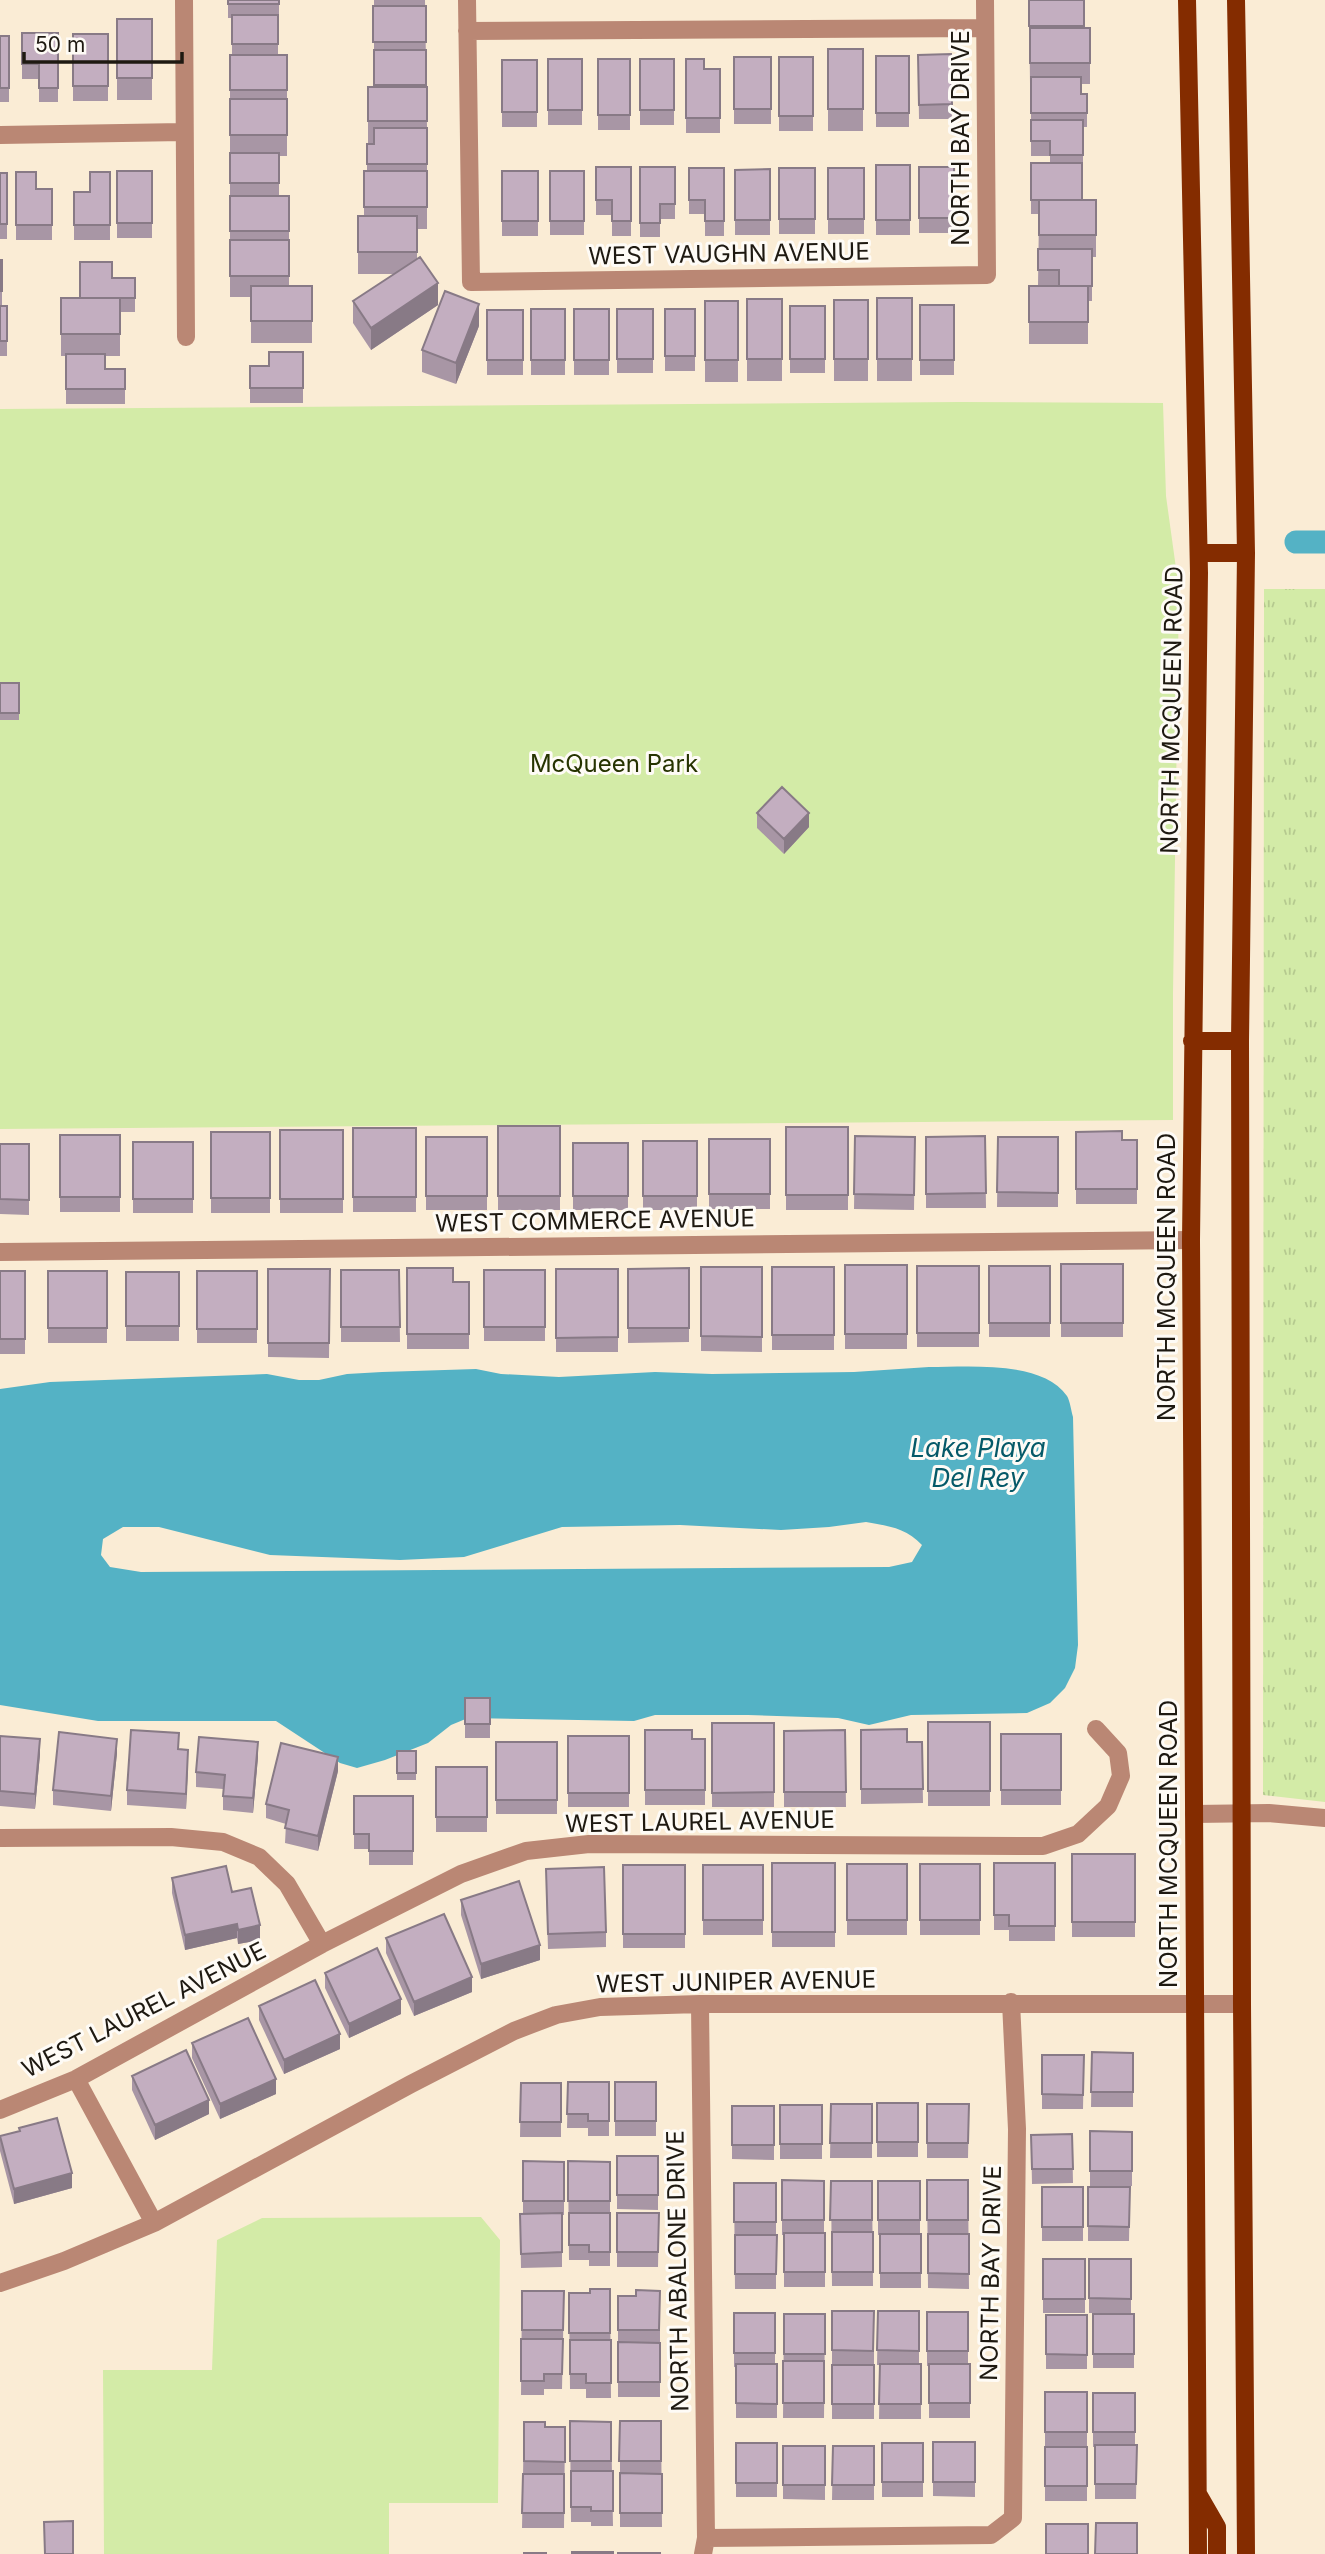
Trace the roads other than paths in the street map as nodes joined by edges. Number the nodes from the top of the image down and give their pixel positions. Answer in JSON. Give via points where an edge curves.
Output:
{"nodes":[{"id":1,"x":184,"y":0,"type":"edge"},
{"id":2,"x":467,"y":0,"type":"edge"},
{"id":3,"x":985,"y":0,"type":"edge"},
{"id":4,"x":1187,"y":0,"type":"edge"},
{"id":5,"x":1236,"y":0,"type":"edge"},
{"id":6,"x":985,"y":28,"type":"junction"},
{"id":7,"x":467,"y":31,"type":"junction"},
{"id":8,"x":183,"y":132,"type":"junction"},
{"id":9,"x":0,"y":135,"type":"edge"},
{"id":10,"x":987,"y":275,"type":"joint"},
{"id":11,"x":186,"y":337,"type":"dead end"},
{"id":12,"x":1199,"y":553,"type":"junction"},
{"id":13,"x":1246,"y":553,"type":"junction"},
{"id":14,"x":1192,"y":1041,"type":"junction"},
{"id":15,"x":1240,"y":1041,"type":"junction"},
{"id":16,"x":1191,"y":1240,"type":"junction"},
{"id":17,"x":0,"y":1252,"type":"edge"},
{"id":18,"x":1096,"y":1729,"type":"dead end"},
{"id":19,"x":1194,"y":1814,"type":"junction"},
{"id":20,"x":1242,"y":1814,"type":"junction"},
{"id":21,"x":1325,"y":1818,"type":"edge"},
{"id":22,"x":0,"y":1838,"type":"edge"},
{"id":23,"x":322,"y":1944,"type":"junction"},
{"id":24,"x":1012,"y":2002,"type":"junction"},
{"id":25,"x":1195,"y":2003,"type":"junction"},
{"id":26,"x":700,"y":2004,"type":"junction"},
{"id":27,"x":1242,"y":2004,"type":"junction"},
{"id":28,"x":75,"y":2079,"type":"junction"},
{"id":29,"x":0,"y":2110,"type":"edge"},
{"id":30,"x":154,"y":2224,"type":"junction"},
{"id":31,"x":0,"y":2283,"type":"edge"},
{"id":32,"x":1198,"y":2494,"type":"junction"},
{"id":33,"x":704,"y":2546,"type":"edge"},
{"id":34,"x":1198,"y":2554,"type":"edge"},
{"id":35,"x":1217,"y":2554,"type":"edge"},
{"id":36,"x":1246,"y":2554,"type":"edge"}],
"edges":[{"from":1,"to":8,"type":"street"},
{"from":2,"to":7,"type":"street"},
{"from":3,"to":6,"type":"street","name":"NORTH BAY DRIVE"},
{"from":4,"to":12,"type":"main road","name":"NORTH MCQUEEN ROAD"},
{"from":5,"to":13,"type":"main road"},
{"from":6,"to":7,"type":"street"},
{"from":6,"to":10,"type":"street","name":"NORTH BAY DRIVE"},
{"from":7,"to":10,"type":"street","name":"WEST VAUGHN AVENUE","via":[[471,282]]},
{"from":8,"to":9,"type":"street"},
{"from":8,"to":11,"type":"street"},
{"from":12,"to":13,"type":"main road"},
{"from":12,"to":14,"type":"main road","name":"NORTH MCQUEEN ROAD"},
{"from":13,"to":15,"type":"main road"},
{"from":14,"to":15,"type":"main road"},
{"from":14,"to":16,"type":"main road","name":"NORTH MCQUEEN ROAD"},
{"from":15,"to":20,"type":"main road"},
{"from":16,"to":17,"type":"street","name":"WEST COMMERCE AVENUE"},
{"from":16,"to":19,"type":"main road","name":"NORTH MCQUEEN ROAD"},
{"from":18,"to":23,"type":"street","name":"WEST LAUREL AVENUE","via":[[1118,1753],[1121,1776],[1108,1806],[1078,1834],[1043,1846],[589,1844],[526,1851],[461,1874]]},
{"from":19,"to":20,"type":"street"},
{"from":19,"to":25,"type":"main road","name":"NORTH MCQUEEN ROAD"},
{"from":20,"to":21,"type":"street"},
{"from":20,"to":27,"type":"main road"},
{"from":22,"to":23,"type":"street","via":[[171,1837],[223,1842],[259,1857],[286,1884]]},
{"from":23,"to":28,"type":"street","name":"WEST LAUREL AVENUE"},
{"from":24,"to":25,"type":"street","name":"WEST JUNIPER AVENUE"},
{"from":24,"to":26,"type":"street","name":"WEST JUNIPER AVENUE"},
{"from":24,"to":33,"type":"street","name":"NORTH BAY DRIVE","via":[[1017,2129],[1013,2518],[991,2535]]},
{"from":25,"to":27,"type":"street","name":"WEST JUNIPER AVENUE"},
{"from":25,"to":32,"type":"main road","name":"NORTH MCQUEEN ROAD"},
{"from":26,"to":30,"type":"street","name":"WEST JUNIPER AVENUE","via":[[600,2007],[556,2015],[514,2031]]},
{"from":26,"to":33,"type":"street","name":"NORTH ABALONE DRIVE"},
{"from":27,"to":36,"type":"main road"},
{"from":28,"to":29,"type":"street","name":"WEST LAUREL AVENUE"},
{"from":28,"to":30,"type":"street"},
{"from":30,"to":31,"type":"street","name":"WEST JUNIPER AVENUE"},
{"from":32,"to":34,"type":"main road","name":"NORTH MCQUEEN ROAD"},
{"from":32,"to":35,"type":"main road","via":[[1217,2527]]}]}
